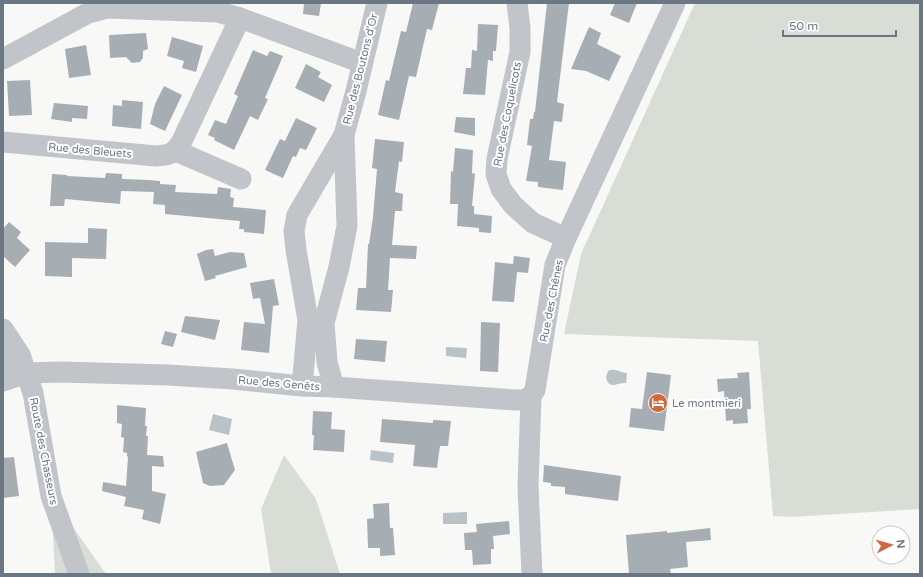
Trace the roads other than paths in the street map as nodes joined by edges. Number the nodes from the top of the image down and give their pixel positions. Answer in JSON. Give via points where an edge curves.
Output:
{"nodes":[{"id":1,"x":377,"y":3,"type":"edge"},
{"id":2,"x":517,"y":3,"type":"edge"},
{"id":3,"x":675,"y":3,"type":"edge"},
{"id":4,"x":240,"y":18,"type":"junction"},
{"id":5,"x":3,"y":59,"type":"edge"},
{"id":6,"x":362,"y":63,"type":"junction"},
{"id":7,"x":344,"y":135,"type":"junction"},
{"id":8,"x":3,"y":142,"type":"edge"},
{"id":9,"x":176,"y":151,"type":"junction"},
{"id":10,"x":241,"y":179,"type":"dead end"},
{"id":11,"x":566,"y":238,"type":"junction"},
{"id":12,"x":316,"y":322,"type":"junction"},
{"id":13,"x":3,"y":329,"type":"edge"},
{"id":14,"x":16,"y":363,"type":"edge"},
{"id":15,"x":3,"y":381,"type":"edge"},
{"id":16,"x":302,"y":386,"type":"junction"},
{"id":17,"x":334,"y":387,"type":"junction"},
{"id":18,"x":531,"y":396,"type":"junction"},
{"id":19,"x":79,"y":574,"type":"edge"},
{"id":20,"x":532,"y":574,"type":"edge"}],
"edges":[{"from":1,"to":6,"type":"street","name":"Rue des Boutons d'Or"},
{"from":2,"to":11,"type":"street","name":"Rue des Coquelicots","via":[[520,52],[496,174],[501,189],[513,205],[533,223]]},
{"from":3,"to":11,"type":"street","name":"Rue des Chênes"},
{"from":4,"to":5,"type":"street","via":[[218,12],[107,8],[88,14]]},
{"from":4,"to":6,"type":"street"},
{"from":4,"to":9,"type":"street"},
{"from":6,"to":7,"type":"street","name":"Rue des Boutons d'Or"},
{"from":7,"to":12,"type":"street","name":"Rue des Boutons d'Or","via":[[347,226],[339,267]]},
{"from":7,"to":12,"type":"street","name":"Rue des Boutons d'Or","via":[[297,215],[294,231],[296,250]]},
{"from":8,"to":9,"type":"street","name":"Rue des Bleuets","via":[[156,156]]},
{"from":9,"to":10,"type":"street"},
{"from":11,"to":18,"type":"street","name":"Rue des Chênes","via":[[556,265],[535,390]]},
{"from":12,"to":16,"type":"street","name":"Rue des Boutons d'Or"},
{"from":12,"to":17,"type":"street","name":"Rue des Boutons d'Or"},
{"from":13,"to":14,"type":"street","name":"Route des Chasseurs"},
{"from":14,"to":15,"type":"street"},
{"from":14,"to":16,"type":"street","name":"Rue des Genêts","via":[[60,372],[168,375]]},
{"from":14,"to":19,"type":"street","name":"Route des Chasseurs","via":[[34,393],[51,496]]},
{"from":16,"to":17,"type":"street","name":"Rue des Genêts"},
{"from":17,"to":18,"type":"street","name":"Rue des Genêts","via":[[515,400],[524,400]]},
{"from":18,"to":20,"type":"street","name":"Rue des Chênes","via":[[528,487]]}]}
